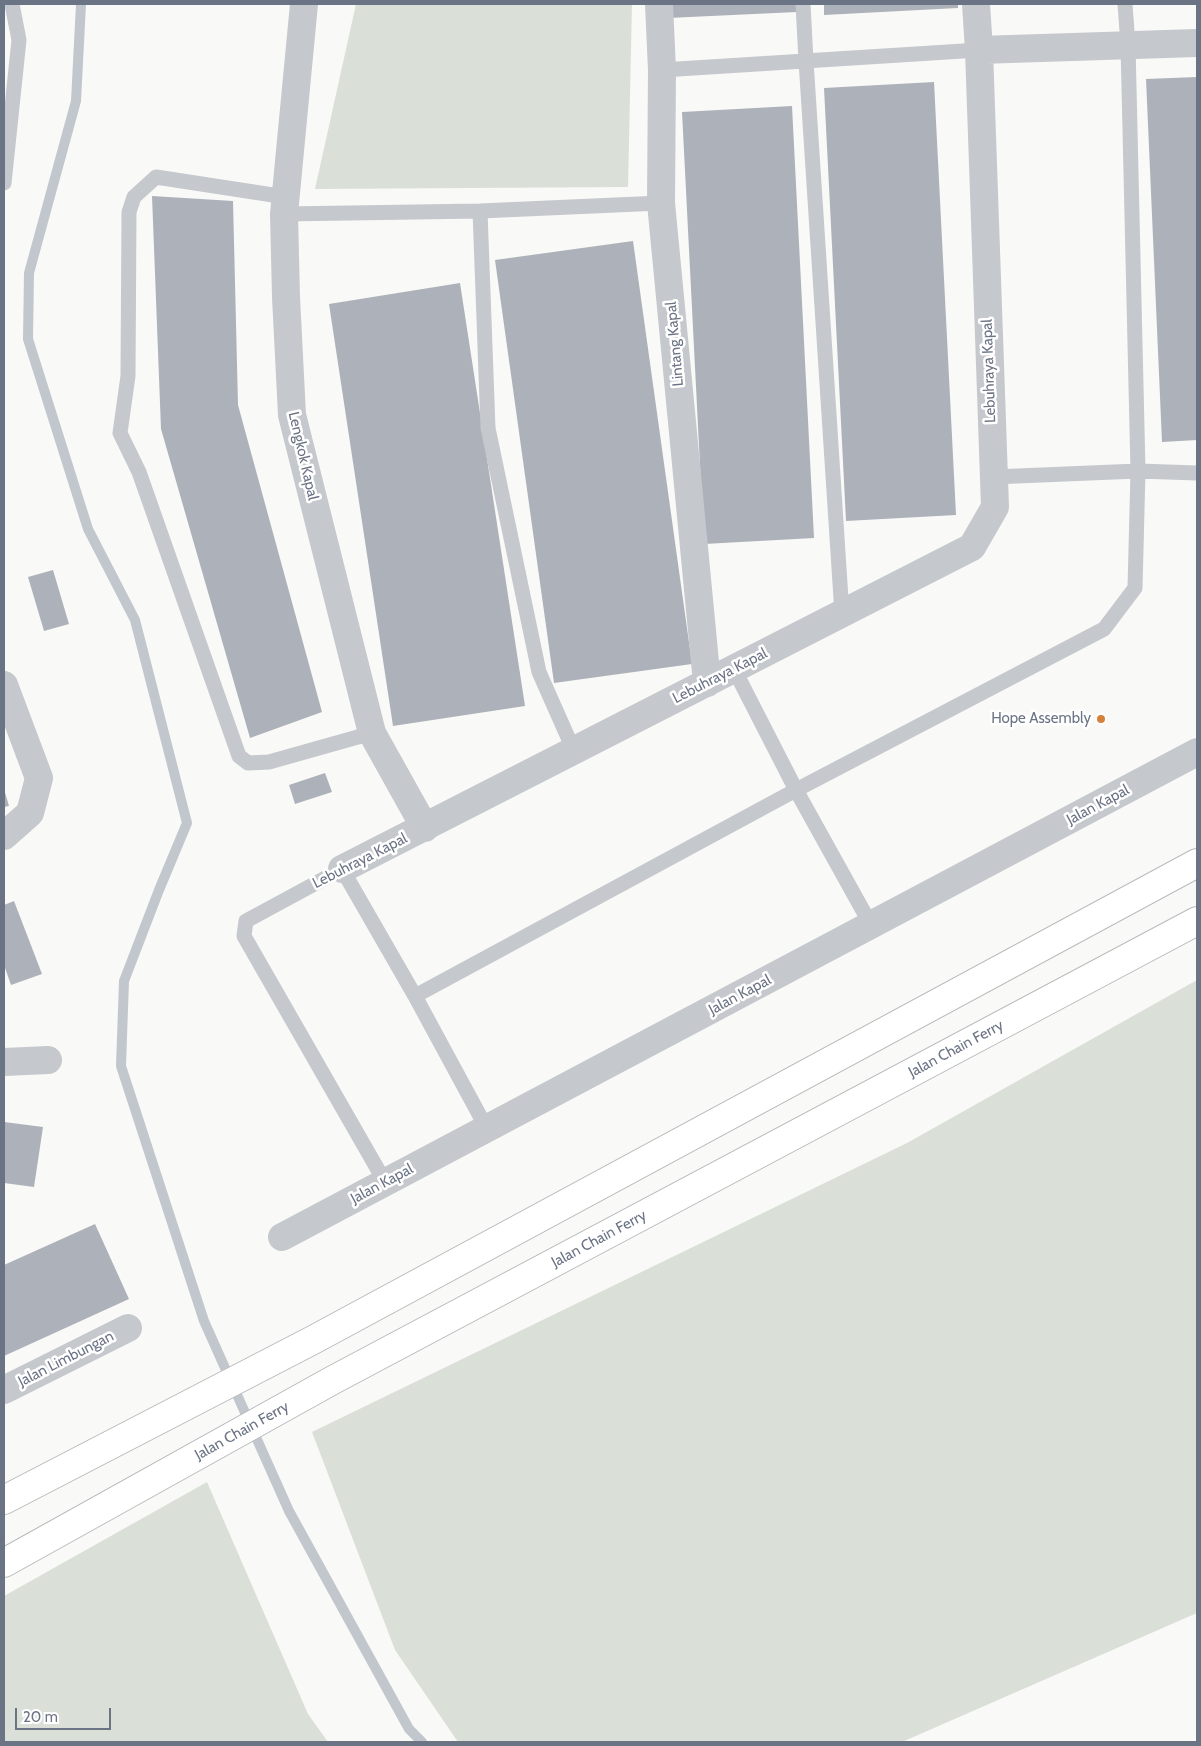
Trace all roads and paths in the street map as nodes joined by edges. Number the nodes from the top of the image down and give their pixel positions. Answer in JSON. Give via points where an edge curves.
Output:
{"nodes":[{"id":1,"x":12,"y":4,"type":"edge"},
{"id":2,"x":304,"y":4,"type":"edge"},
{"id":3,"x":659,"y":4,"type":"edge"},
{"id":4,"x":803,"y":4,"type":"edge"},
{"id":5,"x":976,"y":4,"type":"edge"},
{"id":6,"x":1125,"y":4,"type":"edge"},
{"id":7,"x":1197,"y":43,"type":"edge"},
{"id":8,"x":1128,"y":45,"type":"junction"},
{"id":9,"x":979,"y":50,"type":"junction"},
{"id":10,"x":806,"y":61,"type":"junction"},
{"id":11,"x":662,"y":70,"type":"junction"},
{"id":12,"x":4,"y":183,"type":"edge"},
{"id":13,"x":661,"y":203,"type":"junction"},
{"id":14,"x":285,"y":205,"type":"junction"},
{"id":15,"x":480,"y":211,"type":"junction"},
{"id":16,"x":1138,"y":471,"type":"junction"},
{"id":17,"x":1197,"y":473,"type":"edge"},
{"id":18,"x":993,"y":477,"type":"junction"},
{"id":19,"x":842,"y":614,"type":"junction"},
{"id":20,"x":734,"y":669,"type":"junction"},
{"id":21,"x":707,"y":683,"type":"junction"},
{"id":22,"x":4,"y":687,"type":"edge"},
{"id":23,"x":372,"y":733,"type":"junction"},
{"id":24,"x":574,"y":751,"type":"junction"},
{"id":25,"x":1197,"y":752,"type":"edge"},
{"id":26,"x":796,"y":790,"type":"junction"},
{"id":27,"x":425,"y":828,"type":"junction"},
{"id":28,"x":4,"y":836,"type":"edge"},
{"id":29,"x":1197,"y":863,"type":"edge"},
{"id":30,"x":342,"y":869,"type":"junction"},
{"id":31,"x":1197,"y":921,"type":"edge"},
{"id":32,"x":871,"y":925,"type":"junction"},
{"id":33,"x":415,"y":996,"type":"junction"},
{"id":34,"x":48,"y":1060,"type":"dead end"},
{"id":35,"x":4,"y":1062,"type":"edge"},
{"id":36,"x":487,"y":1128,"type":"junction"},
{"id":37,"x":384,"y":1182,"type":"junction"},
{"id":38,"x":282,"y":1237,"type":"dead end"},
{"id":39,"x":128,"y":1328,"type":"dead end"},
{"id":40,"x":4,"y":1390,"type":"edge"},
{"id":41,"x":14,"y":1495,"type":"edge"},
{"id":42,"x":4,"y":1563,"type":"edge"}],
"edges":[{"from":1,"to":12,"type":"lane","via":[[19,40]]},
{"from":2,"to":14,"type":"street","name":"Lengkok Kapal"},
{"from":3,"to":11,"type":"street","name":"Lintang Kapal"},
{"from":4,"to":10,"type":"lane"},
{"from":5,"to":9,"type":"street","name":"Lebuhraya Kapal"},
{"from":6,"to":8,"type":"lane"},
{"from":7,"to":8,"type":"street"},
{"from":8,"to":9,"type":"street"},
{"from":8,"to":16,"type":"lane"},
{"from":9,"to":10,"type":"lane"},
{"from":9,"to":18,"type":"street","name":"Lebuhraya Kapal"},
{"from":10,"to":11,"type":"lane"},
{"from":10,"to":19,"type":"lane"},
{"from":11,"to":13,"type":"street","name":"Lintang Kapal"},
{"from":13,"to":15,"type":"lane"},
{"from":13,"to":21,"type":"street","name":"Lintang Kapal"},
{"from":14,"to":15,"type":"lane"},
{"from":14,"to":23,"type":"street","name":"Lengkok Kapal","via":[[292,415]]},
{"from":14,"to":23,"type":"lane","via":[[156,177],[134,197],[129,212],[128,376],[120,433],[139,472],[239,756],[248,763],[268,762]]},
{"from":15,"to":24,"type":"lane","via":[[488,428],[539,672]]},
{"from":16,"to":17,"type":"lane"},
{"from":16,"to":18,"type":"lane"},
{"from":16,"to":26,"type":"lane","via":[[1134,588],[1104,628]]},
{"from":18,"to":19,"type":"street","name":"Lebuhraya Kapal","via":[[995,507],[972,547]]},
{"from":19,"to":20,"type":"street","name":"Lebuhraya Kapal"},
{"from":20,"to":21,"type":"street","name":"Lebuhraya Kapal"},
{"from":20,"to":26,"type":"lane"},
{"from":21,"to":24,"type":"street","name":"Lebuhraya Kapal"},
{"from":22,"to":28,"type":"street","via":[[39,778],[30,813]]},
{"from":23,"to":27,"type":"street","name":"Lengkok Kapal"},
{"from":24,"to":27,"type":"street","name":"Lebuhraya Kapal"},
{"from":25,"to":32,"type":"street","name":"Jalan Kapal"},
{"from":26,"to":32,"type":"lane"},
{"from":26,"to":33,"type":"lane"},
{"from":27,"to":30,"type":"street","name":"Lebuhraya Kapal"},
{"from":29,"to":41,"type":"highway","via":[[313,1340]]},
{"from":30,"to":33,"type":"lane"},
{"from":30,"to":37,"type":"lane","name":"Lebuhraya Kapal","via":[[246,921],[244,936]]},
{"from":31,"to":42,"type":"highway","name":"Jalan Chain Ferry","via":[[333,1380]]},
{"from":32,"to":36,"type":"street","name":"Jalan Kapal"},
{"from":33,"to":36,"type":"lane"},
{"from":34,"to":35,"type":"street"},
{"from":36,"to":37,"type":"street","name":"Jalan Kapal"},
{"from":37,"to":38,"type":"street","name":"Jalan Kapal"},
{"from":39,"to":40,"type":"street","name":"Jalan Limbungan"}]}
